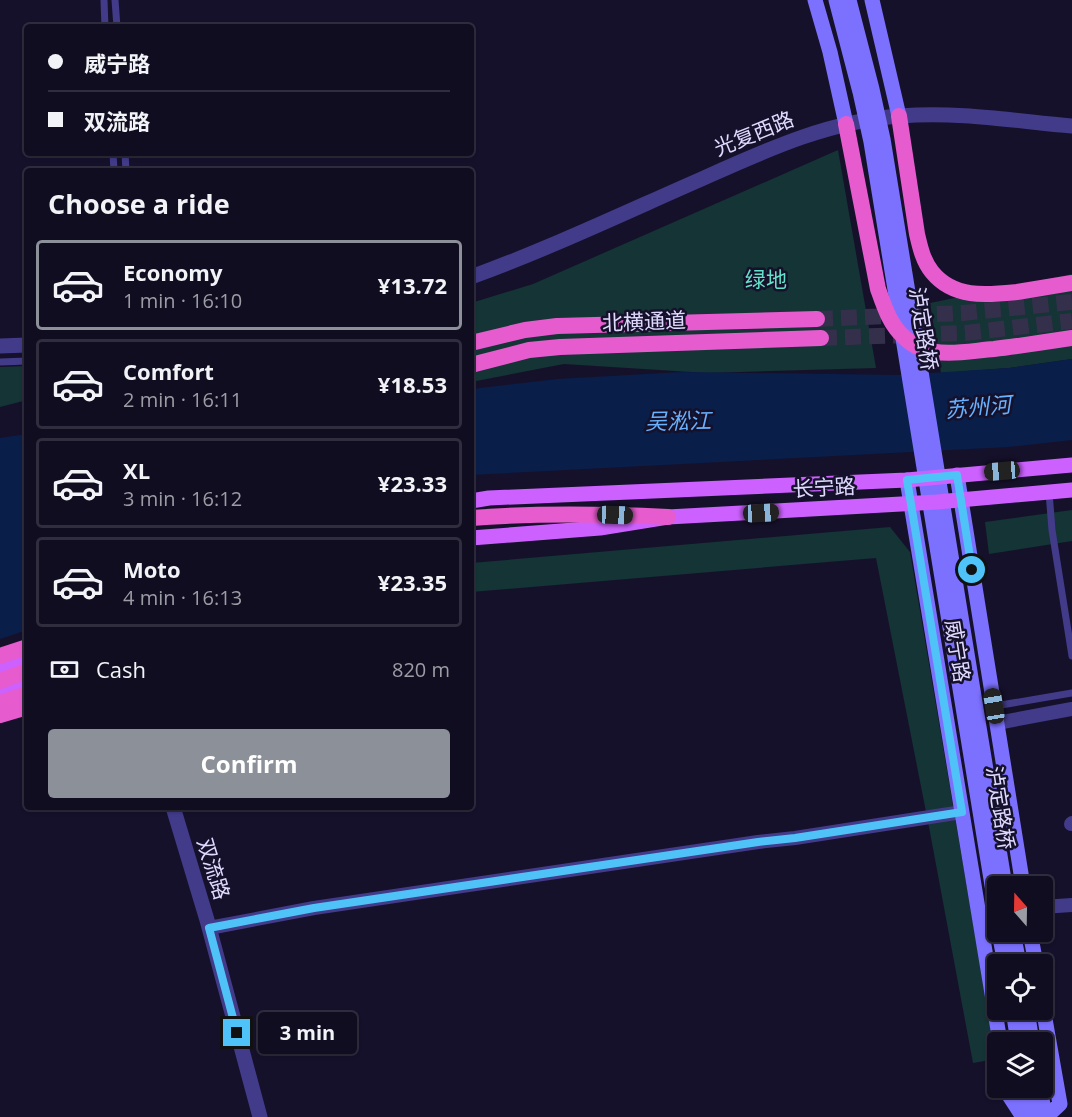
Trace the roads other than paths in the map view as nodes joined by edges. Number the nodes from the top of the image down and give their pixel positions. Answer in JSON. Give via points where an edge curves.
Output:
{"nodes":[{"id":1,"x":104,"y":0,"type":"edge"},
{"id":2,"x":115,"y":0,"type":"edge"},
{"id":3,"x":815,"y":0,"type":"edge"},
{"id":4,"x":836,"y":0,"type":"edge"},
{"id":5,"x":849,"y":0,"type":"edge"},
{"id":6,"x":872,"y":0,"type":"edge"},
{"id":7,"x":105,"y":24,"type":"edge"},
{"id":8,"x":117,"y":24,"type":"edge"},
{"id":9,"x":899,"y":116,"type":"junction"},
{"id":10,"x":846,"y":124,"type":"junction"},
{"id":11,"x":1072,"y":126,"type":"edge"},
{"id":12,"x":474,"y":276,"type":"edge"},
{"id":13,"x":1072,"y":283,"type":"edge"},
{"id":14,"x":817,"y":319,"type":"tunnel mouth"},
{"id":15,"x":821,"y":338,"type":"tunnel mouth"},
{"id":16,"x":1072,"y":338,"type":"edge"},
{"id":17,"x":474,"y":342,"type":"edge"},
{"id":18,"x":24,"y":345,"type":"edge"},
{"id":19,"x":0,"y":346,"type":"edge"},
{"id":20,"x":24,"y":361,"type":"edge"},
{"id":21,"x":0,"y":362,"type":"edge"},
{"id":22,"x":474,"y":364,"type":"edge"},
{"id":23,"x":1072,"y":465,"type":"edge"},
{"id":24,"x":957,"y":475,"type":"junction"},
{"id":25,"x":907,"y":480,"type":"junction"},
{"id":26,"x":1072,"y":490,"type":"edge"},
{"id":27,"x":1049,"y":492,"type":"junction"},
{"id":28,"x":961,"y":500,"type":"junction"},
{"id":29,"x":474,"y":501,"type":"edge"},
{"id":30,"x":911,"y":504,"type":"junction"},
{"id":31,"x":668,"y":517,"type":"junction"},
{"id":32,"x":474,"y":518,"type":"edge"},
{"id":33,"x":474,"y":538,"type":"edge"},
{"id":34,"x":24,"y":648,"type":"edge"},
{"id":35,"x":0,"y":656,"type":"edge"},
{"id":36,"x":1072,"y":656,"type":"edge"},
{"id":37,"x":24,"y":658,"type":"edge"},
{"id":38,"x":0,"y":666,"type":"edge"},
{"id":39,"x":24,"y":672,"type":"edge"},
{"id":40,"x":0,"y":679,"type":"edge"},
{"id":41,"x":24,"y":687,"type":"edge"},
{"id":42,"x":1072,"y":693,"type":"edge"},
{"id":43,"x":0,"y":694,"type":"edge"},
{"id":44,"x":24,"y":695,"type":"edge"},
{"id":45,"x":0,"y":703,"type":"edge"},
{"id":46,"x":994,"y":706,"type":"junction"},
{"id":47,"x":24,"y":708,"type":"edge"},
{"id":48,"x":1072,"y":709,"type":"edge"},
{"id":49,"x":0,"y":715,"type":"edge"},
{"id":50,"x":997,"y":723,"type":"junction"},
{"id":51,"x":174,"y":810,"type":"edge"},
{"id":52,"x":962,"y":812,"type":"junction"},
{"id":53,"x":990,"y":876,"type":"edge"},
{"id":54,"x":1003,"y":876,"type":"edge"},
{"id":55,"x":1021,"y":876,"type":"edge"},
{"id":56,"x":1072,"y":905,"type":"edge"},
{"id":57,"x":1053,"y":906,"type":"edge"},
{"id":58,"x":209,"y":928,"type":"junction"},
{"id":59,"x":1045,"y":1020,"type":"edge"},
{"id":60,"x":998,"y":1032,"type":"edge"},
{"id":61,"x":1011,"y":1098,"type":"edge"},
{"id":62,"x":1027,"y":1098,"type":"edge"},
{"id":63,"x":1042,"y":1098,"type":"edge"},
{"id":64,"x":260,"y":1117,"type":"edge"},
{"id":65,"x":1023,"y":1117,"type":"edge"},
{"id":66,"x":1030,"y":1117,"type":"edge"},
{"id":67,"x":1038,"y":1117,"type":"edge"},
{"id":68,"x":1046,"y":1117,"type":"edge"}],
"edges":[{"from":1,"to":7,"type":"lane"},
{"from":2,"to":8,"type":"lane"},
{"from":3,"to":10,"type":"main road"},
{"from":4,"to":53,"type":"main road","name":"泸定路桥","via":[[870,142]]},
{"from":5,"to":54,"type":"main road","name":"泸定路桥","via":[[883,139]]},
{"from":6,"to":9,"type":"main road"},
{"from":9,"to":10,"type":"street","name":"光复西路"},
{"from":9,"to":11,"type":"street","name":"光复西路","via":[[934,114]]},
{"from":9,"to":13,"type":"highway","via":[[921,252],[932,272],[950,287],[975,295]]},
{"from":10,"to":12,"type":"street","name":"光复西路","via":[[771,148]]},
{"from":10,"to":16,"type":"highway","via":[[878,289],[903,337],[918,347],[955,353]]},
{"from":14,"to":17,"type":"highway","name":"北横通道","via":[[557,326]]},
{"from":15,"to":22,"type":"highway","name":"北横通道","via":[[561,346]]},
{"from":18,"to":19,"type":"street"},
{"from":20,"to":21,"type":"lane"},
{"from":23,"to":24,"type":"main road","name":"长宁路"},
{"from":24,"to":25,"type":"main road","name":"长宁路"},
{"from":24,"to":28,"type":"main road","name":"威宁路"},
{"from":25,"to":29,"type":"main road","name":"长宁路"},
{"from":25,"to":30,"type":"main road","name":"威宁路"},
{"from":26,"to":27,"type":"main road","name":"长宁路"},
{"from":27,"to":28,"type":"main road","name":"长宁路"},
{"from":27,"to":36,"type":"lane"},
{"from":28,"to":30,"type":"main road","name":"长宁路"},
{"from":28,"to":46,"type":"main road","name":"威宁路"},
{"from":30,"to":31,"type":"main road","name":"长宁路"},
{"from":30,"to":52,"type":"main road","name":"威宁路"},
{"from":31,"to":32,"type":"highway","via":[[581,514]]},
{"from":31,"to":33,"type":"main road","name":"长宁路","via":[[600,528]]},
{"from":34,"to":35,"type":"highway"},
{"from":37,"to":38,"type":"main road"},
{"from":39,"to":40,"type":"highway"},
{"from":41,"to":43,"type":"main road"},
{"from":42,"to":46,"type":"lane"},
{"from":44,"to":45,"type":"highway"},
{"from":46,"to":50,"type":"main road","name":"威宁路"},
{"from":47,"to":49,"type":"highway"},
{"from":48,"to":50,"type":"street"},
{"from":50,"to":55,"type":"main road","name":"威宁路"},
{"from":51,"to":58,"type":"street","name":"双流路"},
{"from":52,"to":58,"type":"street","via":[[314,908]]},
{"from":52,"to":60,"type":"main road","name":"威宁路"},
{"from":56,"to":57,"type":"street"},
{"from":58,"to":64,"type":"street","name":"双流路"},
{"from":59,"to":68,"type":"main road","via":[[1060,1104]]},
{"from":61,"to":65,"type":"main road"},
{"from":62,"to":66,"type":"main road"},
{"from":63,"to":67,"type":"main road"}]}
